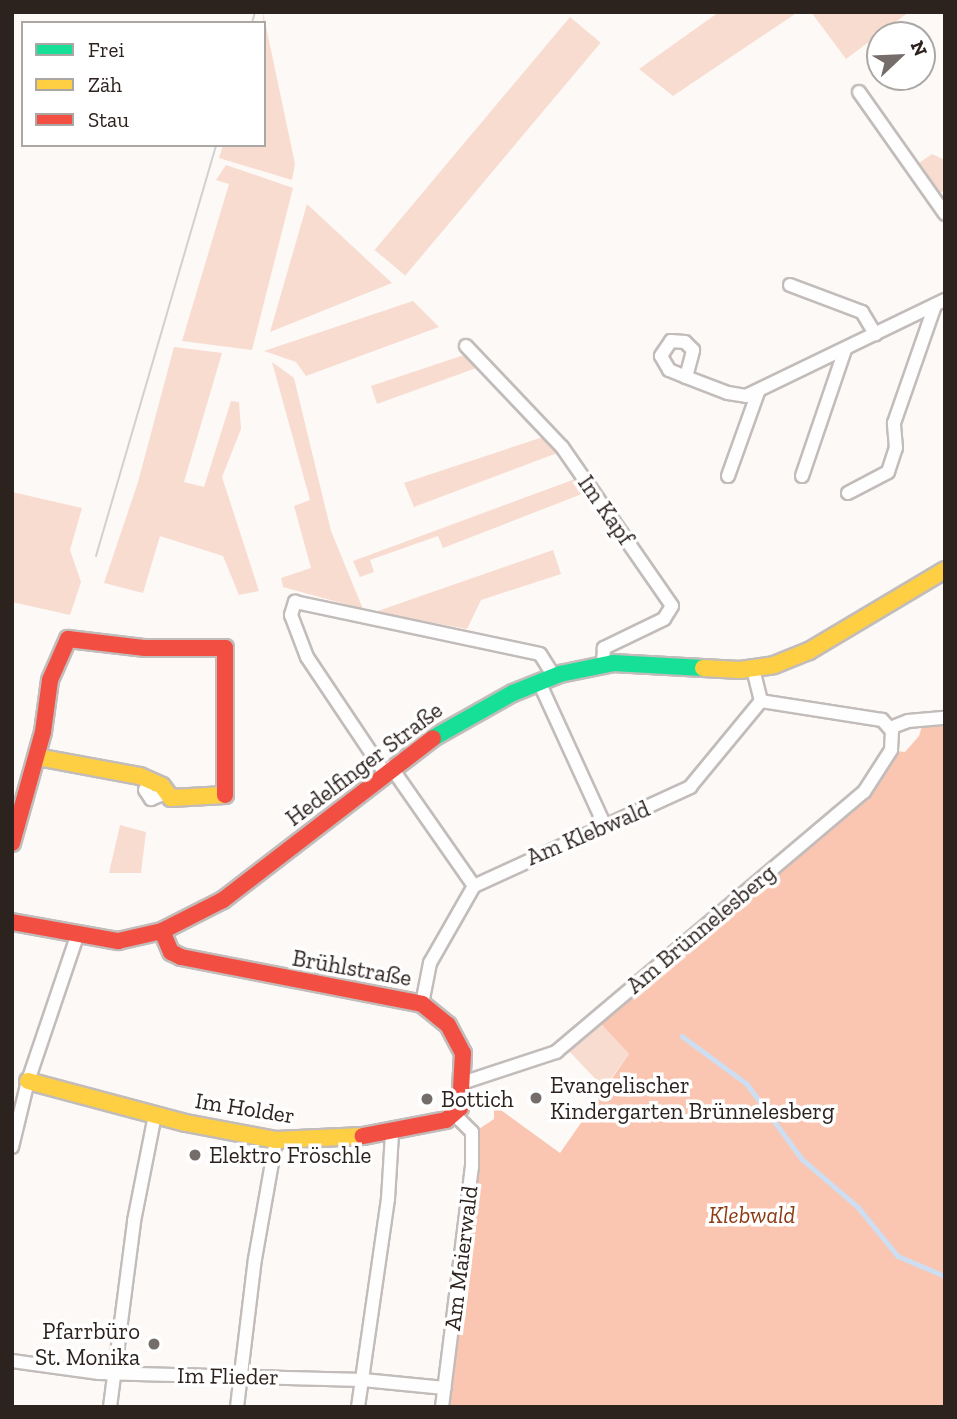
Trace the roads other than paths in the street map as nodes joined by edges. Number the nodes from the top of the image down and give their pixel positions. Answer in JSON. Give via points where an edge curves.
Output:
{"nodes":[{"id":1,"x":859,"y":92,"type":"dead end"},
{"id":2,"x":945,"y":214,"type":"edge"},
{"id":3,"x":790,"y":285,"type":"dead end"},
{"id":4,"x":940,"y":303,"type":"edge"},
{"id":5,"x":875,"y":334,"type":"junction"},
{"id":6,"x":466,"y":346,"type":"dead end"},
{"id":7,"x":845,"y":350,"type":"junction"},
{"id":8,"x":686,"y":377,"type":"dead end"},
{"id":9,"x":758,"y":392,"type":"junction"},
{"id":10,"x":728,"y":476,"type":"dead end"},
{"id":11,"x":802,"y":476,"type":"dead end"},
{"id":12,"x":848,"y":493,"type":"dead end"},
{"id":13,"x":945,"y":570,"type":"edge"},
{"id":14,"x":603,"y":664,"type":"junction"},
{"id":15,"x":753,"y":669,"type":"junction"},
{"id":16,"x":547,"y":679,"type":"junction"},
{"id":17,"x":761,"y":701,"type":"junction"},
{"id":18,"x":945,"y":718,"type":"edge"},
{"id":19,"x":890,"y":727,"type":"junction"},
{"id":20,"x":37,"y":757,"type":"junction"},
{"id":21,"x":387,"y":769,"type":"junction"},
{"id":22,"x":605,"y":826,"type":"junction"},
{"id":23,"x":13,"y":834,"type":"edge"},
{"id":24,"x":474,"y":886,"type":"junction"},
{"id":25,"x":12,"y":922,"type":"edge"},
{"id":26,"x":162,"y":931,"type":"junction"},
{"id":27,"x":77,"y":936,"type":"junction"},
{"id":28,"x":422,"y":1004,"type":"junction"},
{"id":29,"x":28,"y":1081,"type":"junction"},
{"id":30,"x":465,"y":1082,"type":"junction"},
{"id":31,"x":155,"y":1115,"type":"junction"},
{"id":32,"x":455,"y":1115,"type":"junction"},
{"id":33,"x":392,"y":1133,"type":"junction"},
{"id":34,"x":276,"y":1140,"type":"junction"},
{"id":35,"x":12,"y":1146,"type":"edge"},
{"id":36,"x":12,"y":1361,"type":"edge"},
{"id":37,"x":114,"y":1373,"type":"junction"},
{"id":38,"x":240,"y":1379,"type":"junction"},
{"id":39,"x":363,"y":1380,"type":"junction"},
{"id":40,"x":445,"y":1388,"type":"junction"},
{"id":41,"x":110,"y":1407,"type":"edge"},
{"id":42,"x":237,"y":1407,"type":"edge"},
{"id":43,"x":358,"y":1407,"type":"edge"},
{"id":44,"x":442,"y":1407,"type":"edge"}],
"edges":[{"from":1,"to":2,"type":"street"},
{"from":3,"to":5,"type":"street","via":[[862,312]]},
{"from":4,"to":5,"type":"street"},
{"from":4,"to":12,"type":"street","via":[[894,423],[896,448],[888,472]]},
{"from":5,"to":7,"type":"street"},
{"from":6,"to":14,"type":"street","name":"Im Kapf","via":[[565,451],[672,606],[664,619],[604,648]]},
{"from":7,"to":9,"type":"street"},
{"from":7,"to":11,"type":"street"},
{"from":8,"to":9,"type":"street","via":[[737,396]]},
{"from":9,"to":10,"type":"street"},
{"from":13,"to":15,"type":"street","name":"Hedelfinger Straße","via":[[810,651]]},
{"from":14,"to":15,"type":"street","name":"Hedelfinger Straße","via":[[653,662]]},
{"from":14,"to":16,"type":"street","name":"Hedelfinger Straße"},
{"from":15,"to":17,"type":"street"},
{"from":16,"to":21,"type":"street","name":"Hedelfinger Straße","via":[[478,709]]},
{"from":16,"to":21,"type":"street","via":[[544,656],[533,652],[303,602],[292,606],[307,657]]},
{"from":16,"to":22,"type":"street"},
{"from":17,"to":19,"type":"street","via":[[879,719]]},
{"from":17,"to":22,"type":"street","name":"Am Klebwald","via":[[690,787]]},
{"from":18,"to":19,"type":"street"},
{"from":19,"to":30,"type":"street","name":"Am Brünnelesberg","via":[[890,753],[867,789],[559,1050],[494,1076]]},
{"from":20,"to":20,"type":"street","via":[[140,776],[159,783],[171,798],[221,798],[227,793],[225,648],[145,648],[68,639],[50,680]]},
{"from":20,"to":23,"type":"street"},
{"from":21,"to":24,"type":"street"},
{"from":21,"to":26,"type":"street","name":"Hedelfinger Straße","via":[[230,895]]},
{"from":22,"to":24,"type":"street","name":"Am Klebwald"},
{"from":24,"to":28,"type":"street","via":[[430,963]]},
{"from":25,"to":27,"type":"street","name":"Hedelfinger Straße"},
{"from":26,"to":27,"type":"street","name":"Hedelfinger Straße","via":[[123,941]]},
{"from":26,"to":28,"type":"street","name":"Brühlstraße","via":[[171,952],[181,957]]},
{"from":27,"to":29,"type":"street"},
{"from":28,"to":30,"type":"street","name":"Brühlstraße","via":[[437,1013],[457,1040],[465,1057]]},
{"from":29,"to":31,"type":"street","name":"Im Holder"},
{"from":29,"to":35,"type":"street"},
{"from":30,"to":32,"type":"street","name":"Brühlstraße","via":[[463,1102]]},
{"from":31,"to":34,"type":"street","name":"Im Holder"},
{"from":31,"to":37,"type":"street"},
{"from":32,"to":33,"type":"street","name":"Im Holder"},
{"from":32,"to":40,"type":"street","name":"Am Maierwald","via":[[472,1132],[472,1167]]},
{"from":33,"to":34,"type":"street","name":"Im Holder"},
{"from":33,"to":39,"type":"street"},
{"from":34,"to":38,"type":"street"},
{"from":36,"to":37,"type":"street","name":"Im Flieder"},
{"from":37,"to":38,"type":"street","name":"Im Flieder"},
{"from":37,"to":41,"type":"street"},
{"from":38,"to":39,"type":"street","name":"Im Flieder"},
{"from":38,"to":42,"type":"street"},
{"from":39,"to":40,"type":"street","name":"Im Flieder"},
{"from":39,"to":43,"type":"street"},
{"from":40,"to":44,"type":"street","name":"Am Maierwald"}]}
